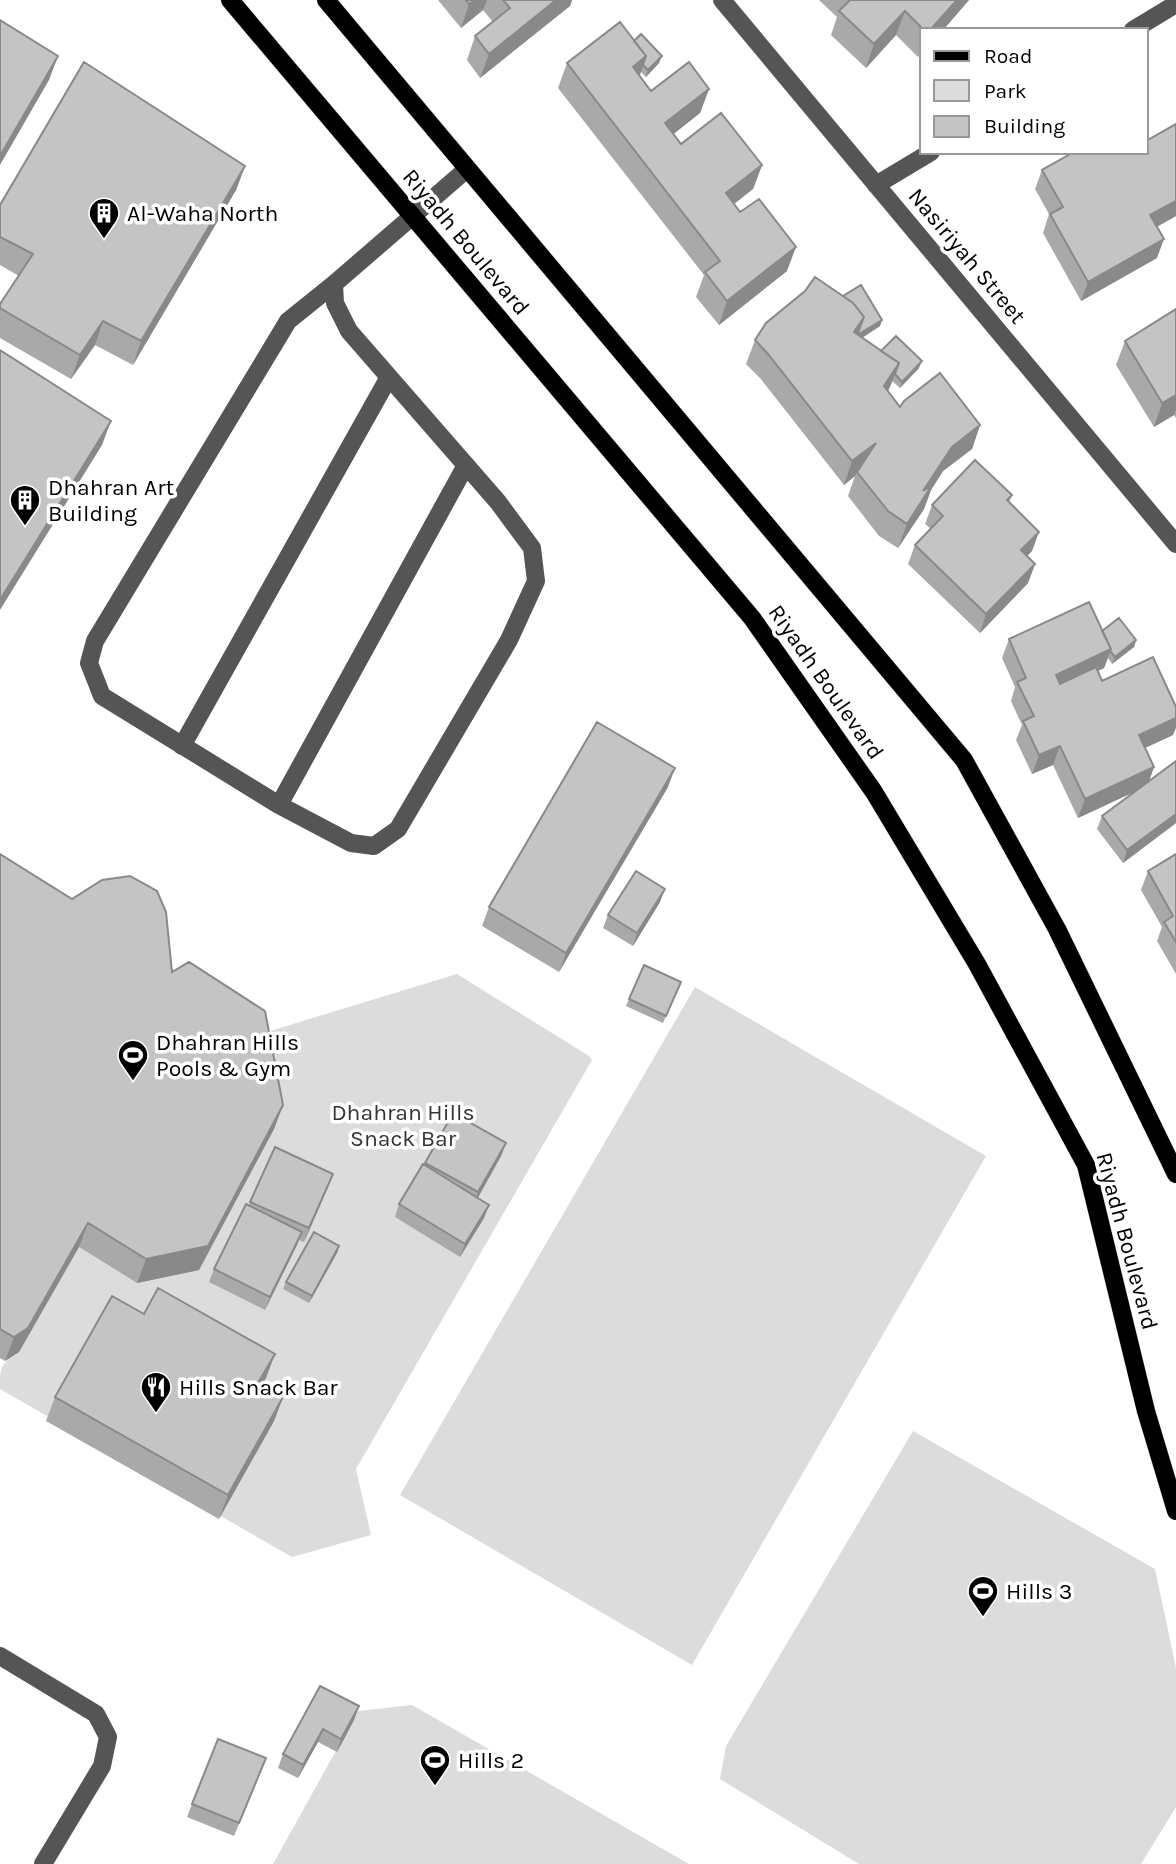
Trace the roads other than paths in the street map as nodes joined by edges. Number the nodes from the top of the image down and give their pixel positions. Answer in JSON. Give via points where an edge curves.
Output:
{"nodes":[{"id":1,"x":230,"y":0,"type":"edge"},
{"id":2,"x":326,"y":0,"type":"edge"},
{"id":3,"x":722,"y":0,"type":"edge"},
{"id":4,"x":1176,"y":4,"type":"edge"},
{"id":5,"x":1136,"y":28,"type":"edge"},
{"id":6,"x":928,"y":154,"type":"edge"},
{"id":7,"x":467,"y":169,"type":"junction"},
{"id":8,"x":876,"y":185,"type":"junction"},
{"id":9,"x":412,"y":216,"type":"junction"},
{"id":10,"x":334,"y":284,"type":"junction"},
{"id":11,"x":389,"y":377,"type":"junction"},
{"id":12,"x":466,"y":465,"type":"junction"},
{"id":13,"x":1176,"y":544,"type":"edge"},
{"id":14,"x":182,"y":746,"type":"junction"},
{"id":15,"x":279,"y":805,"type":"junction"},
{"id":16,"x":1176,"y":1174,"type":"edge"},
{"id":17,"x":1176,"y":1511,"type":"edge"},
{"id":18,"x":0,"y":1656,"type":"edge"},
{"id":19,"x":43,"y":1864,"type":"edge"}],
"edges":[{"from":1,"to":9,"type":"main road","name":"Riyadh Boulevard"},
{"from":2,"to":7,"type":"main road","name":"Riyadh Boulevard"},
{"from":3,"to":8,"type":"street","name":"Nasiriyah Street"},
{"from":4,"to":5,"type":"street"},
{"from":6,"to":8,"type":"street"},
{"from":7,"to":9,"type":"street"},
{"from":7,"to":16,"type":"main road","name":"Riyadh Boulevard","via":[[964,760],[1057,929]]},
{"from":8,"to":13,"type":"street","name":"Nasiriyah Street"},
{"from":9,"to":10,"type":"street"},
{"from":9,"to":17,"type":"main road","name":"Riyadh Boulevard","via":[[751,618],[874,792],[977,964],[1086,1165],[1146,1411]]},
{"from":10,"to":11,"type":"street","via":[[335,303],[349,331]]},
{"from":10,"to":14,"type":"street","via":[[288,321],[95,641],[89,663],[102,696]]},
{"from":11,"to":12,"type":"street"},
{"from":11,"to":14,"type":"street"},
{"from":12,"to":15,"type":"street"},
{"from":12,"to":15,"type":"street","via":[[533,548],[536,582],[509,640],[398,829],[382,841],[374,846],[351,843]]},
{"from":14,"to":15,"type":"street"},
{"from":18,"to":19,"type":"street","via":[[96,1714],[108,1737],[102,1766]]}]}
